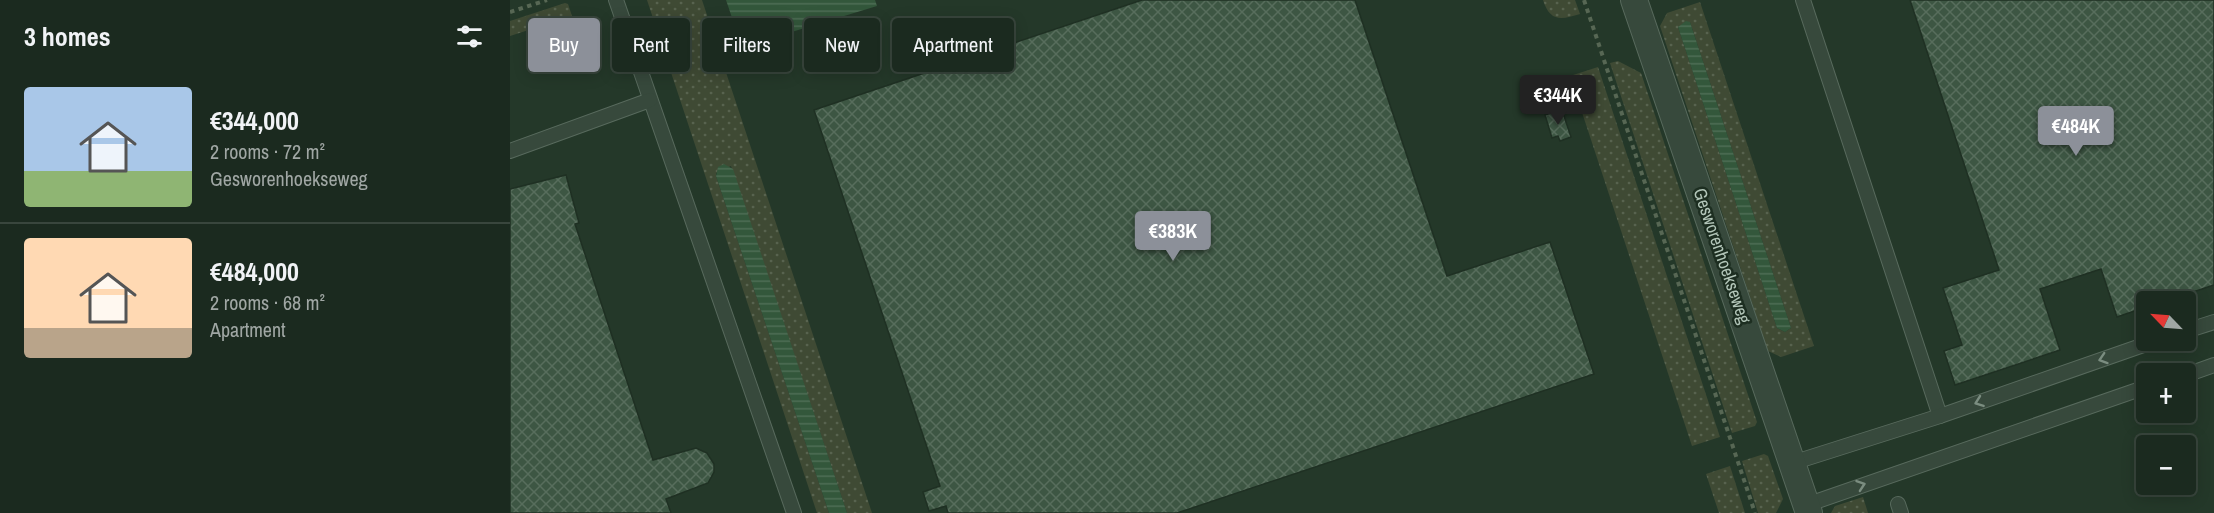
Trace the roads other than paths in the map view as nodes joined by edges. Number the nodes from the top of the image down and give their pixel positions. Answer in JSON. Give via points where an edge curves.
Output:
{"nodes":[{"id":1,"x":616,"y":0,"type":"edge"},
{"id":2,"x":1634,"y":0,"type":"edge"},
{"id":3,"x":1803,"y":0,"type":"edge"},
{"id":4,"x":650,"y":100,"type":"junction"},
{"id":5,"x":510,"y":151,"type":"edge"},
{"id":6,"x":2214,"y":322,"type":"edge"},
{"id":7,"x":2196,"y":328,"type":"edge"},
{"id":8,"x":2136,"y":348,"type":"edge"},
{"id":9,"x":2214,"y":365,"type":"edge"},
{"id":10,"x":2196,"y":371,"type":"edge"},
{"id":11,"x":2136,"y":391,"type":"edge"},
{"id":12,"x":1940,"y":416,"type":"junction"},
{"id":13,"x":1792,"y":463,"type":"junction"},
{"id":14,"x":1807,"y":509,"type":"edge"},
{"id":15,"x":794,"y":513,"type":"edge"}],
"edges":[{"from":1,"to":4,"type":"lane"},
{"from":2,"to":13,"type":"street","name":"Gesworenhoekseweg"},
{"from":3,"to":12,"type":"lane"},
{"from":4,"to":5,"type":"lane"},
{"from":4,"to":15,"type":"lane"},
{"from":6,"to":7,"type":"lane"},
{"from":8,"to":12,"type":"lane","one_way":true},
{"from":9,"to":10,"type":"lane"},
{"from":14,"to":11,"type":"lane","one_way":true},
{"from":12,"to":13,"type":"lane"},
{"from":13,"to":14,"type":"street","name":"Gesworenhoekseweg"}]}
